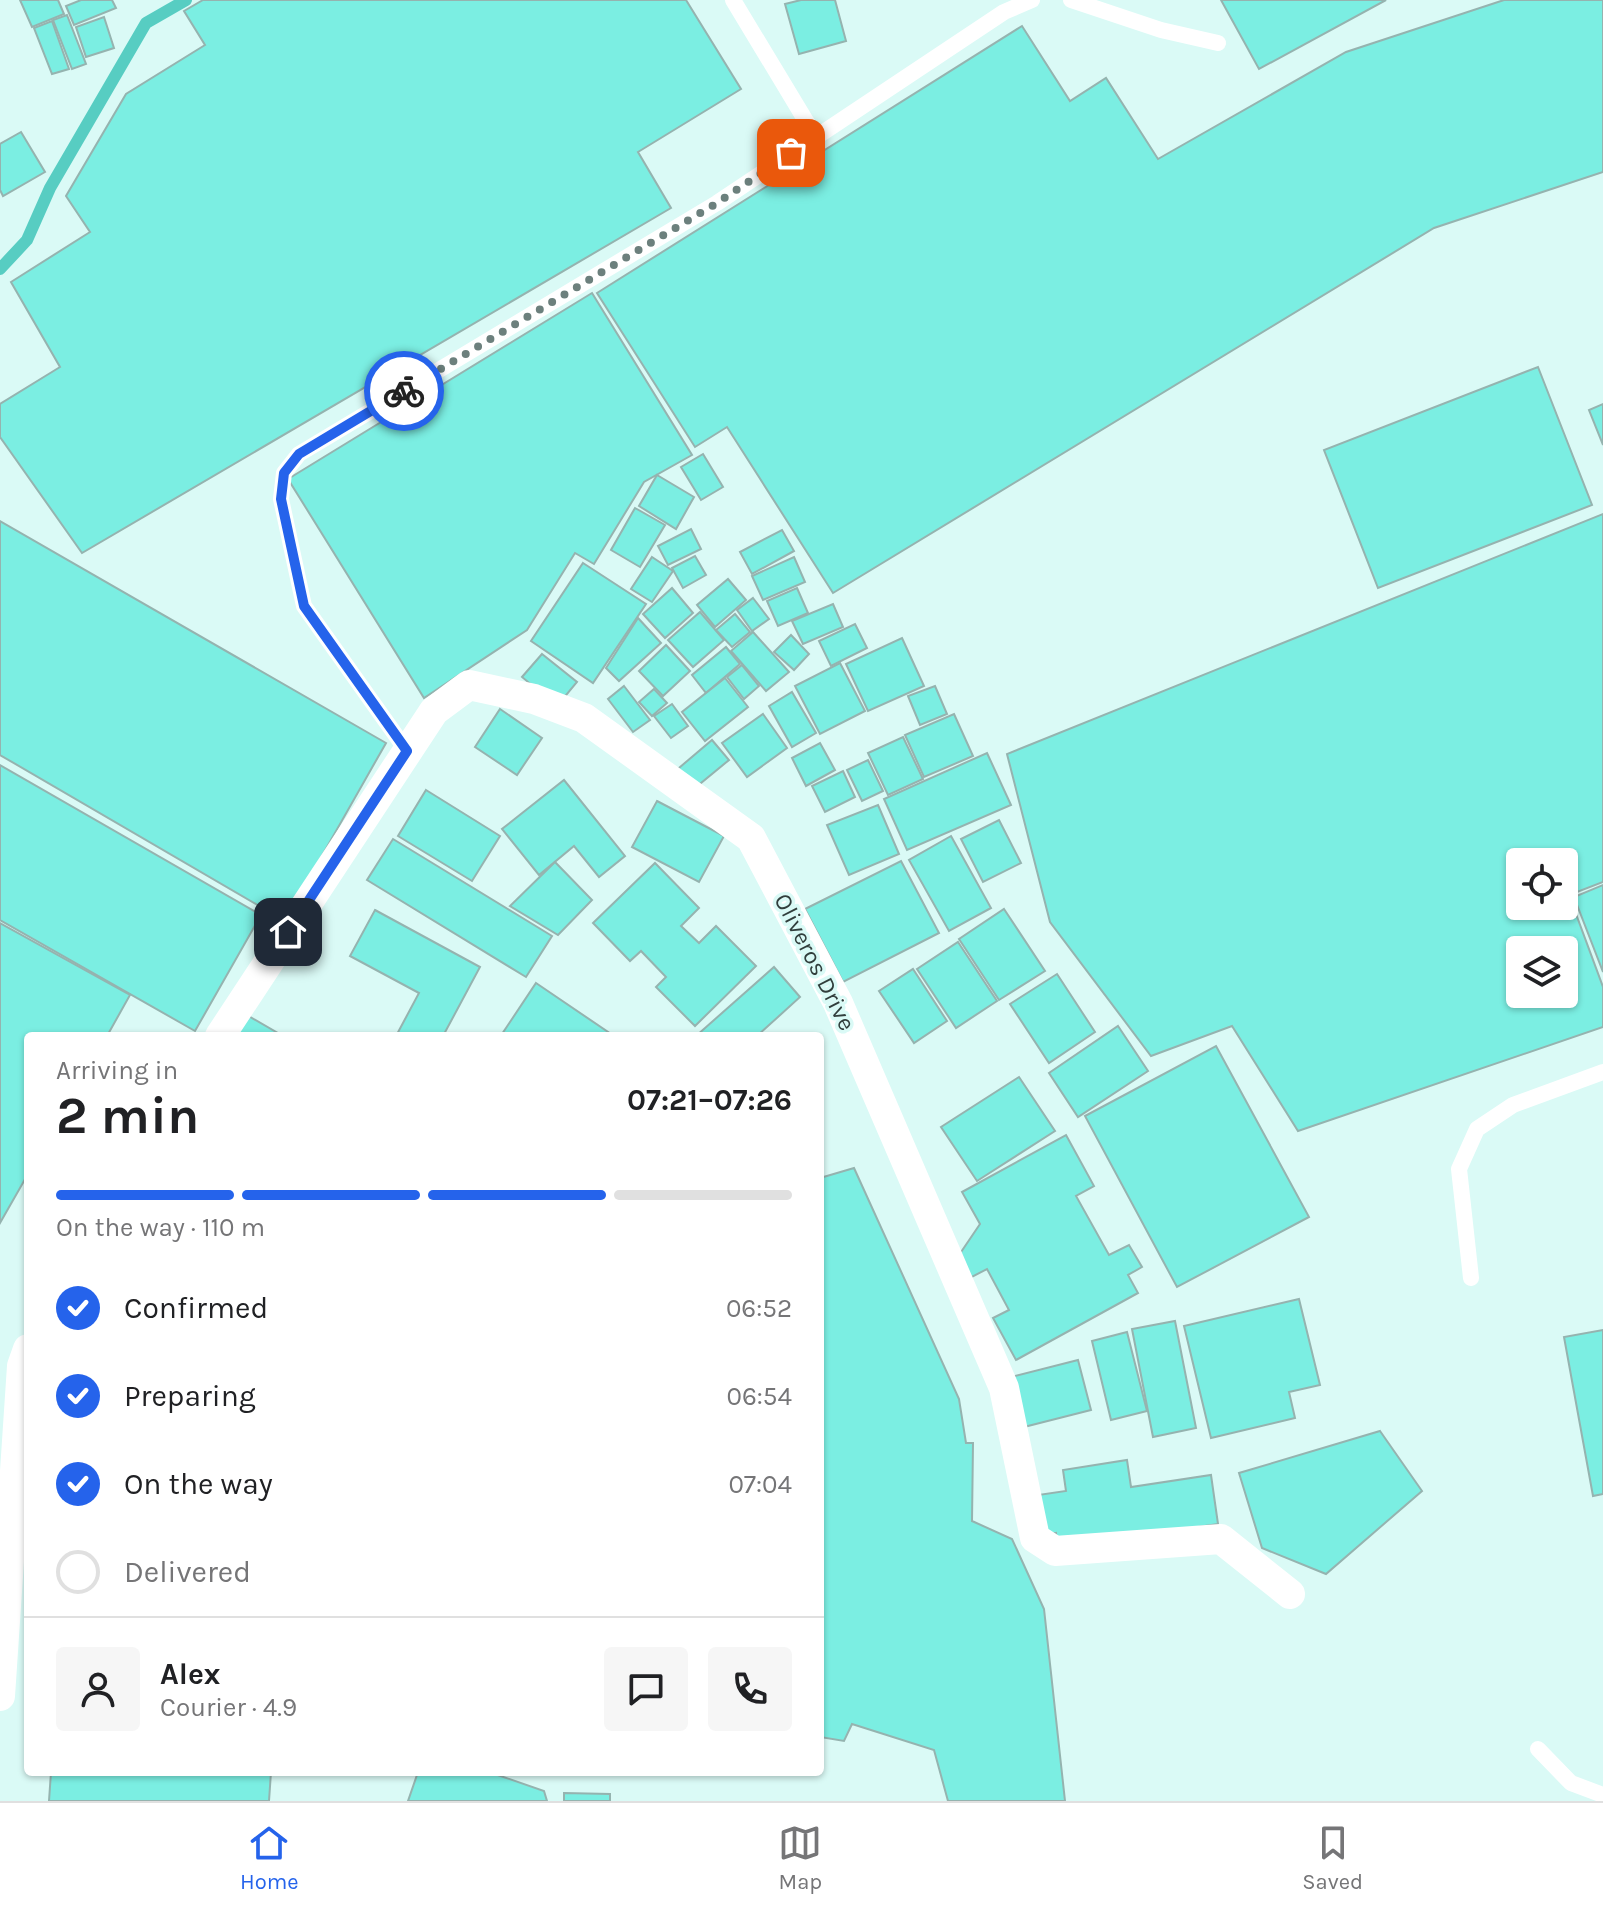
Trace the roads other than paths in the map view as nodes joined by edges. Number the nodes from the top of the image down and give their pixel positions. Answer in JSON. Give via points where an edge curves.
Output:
{"nodes":[{"id":1,"x":733,"y":0,"type":"edge"},
{"id":2,"x":1032,"y":0,"type":"edge"},
{"id":3,"x":1071,"y":0,"type":"edge"},
{"id":4,"x":1218,"y":43,"type":"dead end"},
{"id":5,"x":815,"y":136,"type":"junction"},
{"id":6,"x":407,"y":751,"type":"junction"},
{"id":7,"x":223,"y":1032,"type":"edge"},
{"id":8,"x":1603,"y":1072,"type":"edge"},
{"id":9,"x":1471,"y":1278,"type":"dead end"},
{"id":10,"x":24,"y":1360,"type":"edge"},
{"id":11,"x":11,"y":1396,"type":"edge"},
{"id":12,"x":4,"y":1588,"type":"edge"},
{"id":13,"x":1290,"y":1594,"type":"dead end"},
{"id":14,"x":2,"y":1628,"type":"edge"},
{"id":15,"x":0,"y":1696,"type":"edge"},
{"id":16,"x":1538,"y":1749,"type":"dead end"},
{"id":17,"x":1603,"y":1795,"type":"edge"}],
"edges":[{"from":1,"to":5,"type":"lane"},
{"from":2,"to":5,"type":"lane","via":[[1004,12]]},
{"from":3,"to":4,"type":"lane"},
{"from":5,"to":6,"type":"lane","via":[[717,203],[299,454],[284,473],[281,499],[304,606]]},
{"from":6,"to":7,"type":"street","name":"Oliveros Drive"},
{"from":6,"to":13,"type":"street","name":"Oliveros Drive","via":[[434,711],[469,685],[534,699],[584,718],[751,838],[838,1003],[1004,1388],[1035,1538],[1055,1551],[1221,1539]]},
{"from":8,"to":9,"type":"lane","via":[[1513,1105],[1477,1129],[1459,1169]]},
{"from":10,"to":11,"type":"street"},
{"from":11,"to":12,"type":"street"},
{"from":12,"to":14,"type":"street"},
{"from":14,"to":15,"type":"street"},
{"from":16,"to":17,"type":"lane","via":[[1571,1783]]}]}
